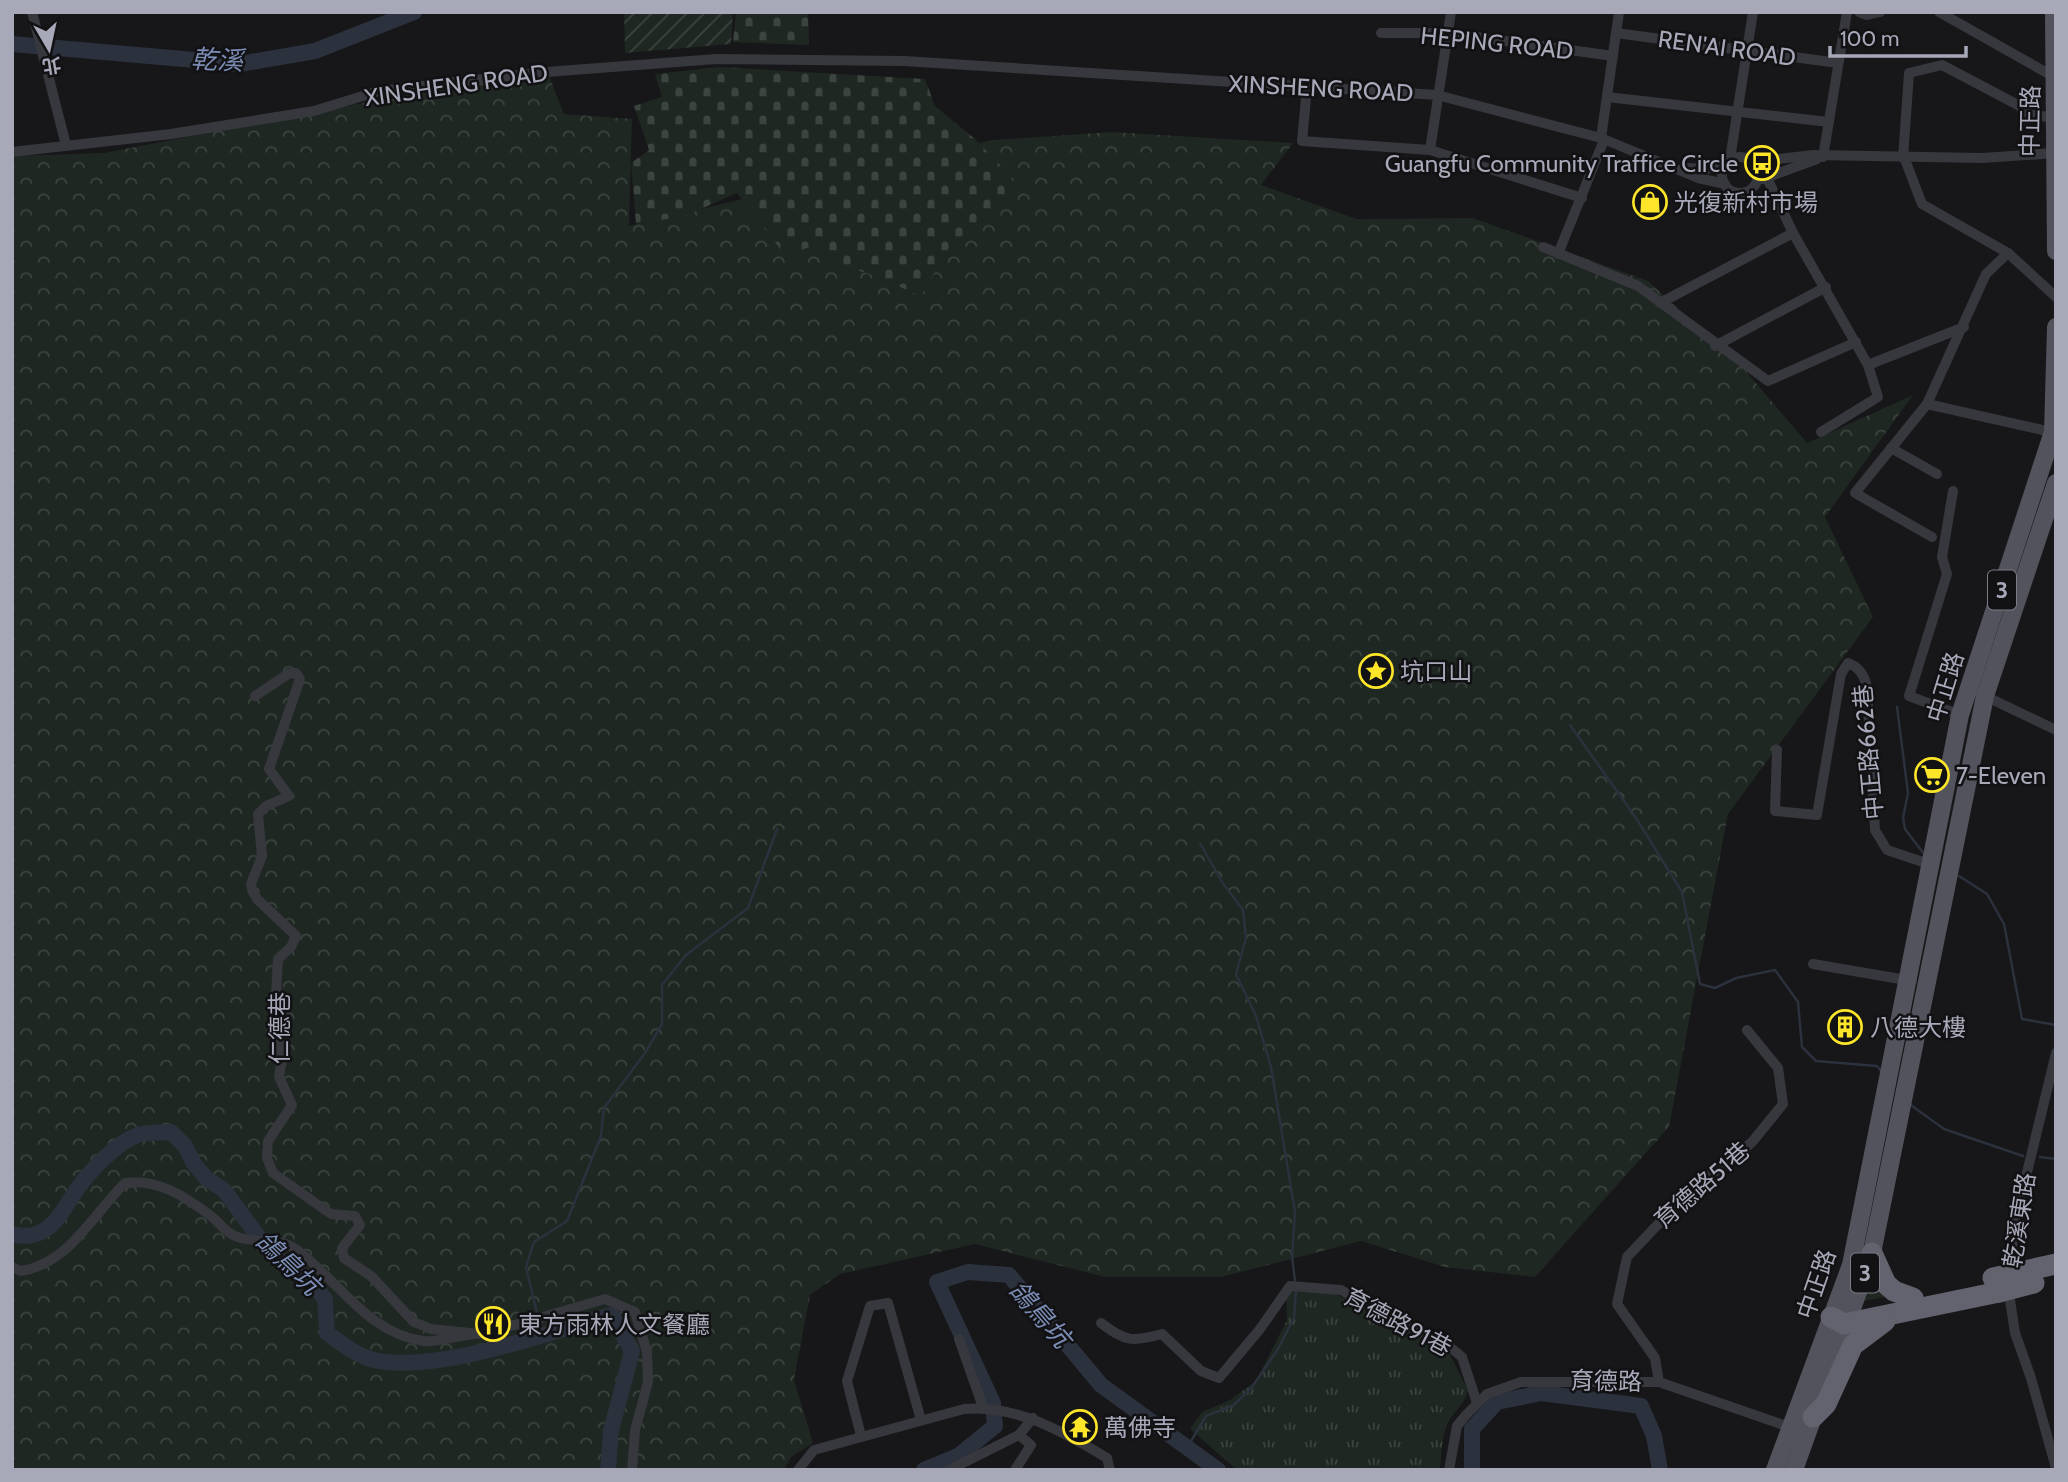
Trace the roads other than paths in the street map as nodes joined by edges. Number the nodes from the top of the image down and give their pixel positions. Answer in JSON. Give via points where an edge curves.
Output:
{"nodes":[{"id":1,"x":32,"y":12,"type":"edge"},
{"id":2,"x":1451,"y":12,"type":"edge"},
{"id":3,"x":1619,"y":12,"type":"edge"},
{"id":4,"x":1752,"y":12,"type":"edge"},
{"id":5,"x":1847,"y":12,"type":"edge"},
{"id":6,"x":1859,"y":12,"type":"edge"},
{"id":7,"x":1880,"y":12,"type":"edge"},
{"id":8,"x":1939,"y":12,"type":"edge"},
{"id":9,"x":2054,"y":12,"type":"edge"},
{"id":10,"x":1381,"y":33,"type":"dead end"},
{"id":11,"x":1448,"y":33,"type":"junction"},
{"id":12,"x":1616,"y":33,"type":"junction"},
{"id":13,"x":1747,"y":51,"type":"junction"},
{"id":14,"x":1613,"y":56,"type":"junction"},
{"id":15,"x":1838,"y":63,"type":"junction"},
{"id":16,"x":2055,"y":78,"type":"edge"},
{"id":17,"x":1307,"y":88,"type":"junction"},
{"id":18,"x":1437,"y":94,"type":"junction"},
{"id":19,"x":1607,"y":97,"type":"junction"},
{"id":20,"x":1739,"y":112,"type":"junction"},
{"id":21,"x":2055,"y":118,"type":"edge"},
{"id":22,"x":1829,"y":122,"type":"junction"},
{"id":23,"x":1603,"y":139,"type":"junction"},
{"id":24,"x":66,"y":145,"type":"junction"},
{"id":25,"x":1430,"y":150,"type":"junction"},
{"id":26,"x":12,"y":152,"type":"edge"},
{"id":27,"x":2055,"y":153,"type":"edge"},
{"id":28,"x":1823,"y":157,"type":"junction"},
{"id":29,"x":1904,"y":158,"type":"junction"},
{"id":30,"x":1728,"y":161,"type":"junction"},
{"id":31,"x":1753,"y":162,"type":"junction"},
{"id":32,"x":1662,"y":163,"type":"junction"},
{"id":33,"x":1762,"y":179,"type":"junction"},
{"id":34,"x":1725,"y":184,"type":"junction"},
{"id":35,"x":1582,"y":198,"type":"junction"},
{"id":36,"x":1793,"y":233,"type":"junction"},
{"id":37,"x":1543,"y":247,"type":"dead end"},
{"id":38,"x":2056,"y":251,"type":"edge"},
{"id":39,"x":2008,"y":253,"type":"junction"},
{"id":40,"x":1558,"y":254,"type":"junction"},
{"id":41,"x":1826,"y":287,"type":"junction"},
{"id":42,"x":2056,"y":298,"type":"edge"},
{"id":43,"x":1660,"y":303,"type":"junction"},
{"id":44,"x":1964,"y":327,"type":"junction"},
{"id":45,"x":2056,"y":327,"type":"edge"},
{"id":46,"x":1856,"y":342,"type":"junction"},
{"id":47,"x":1715,"y":346,"type":"junction"},
{"id":48,"x":1868,"y":365,"type":"junction"},
{"id":49,"x":1927,"y":404,"type":"junction"},
{"id":50,"x":1821,"y":432,"type":"dead end"},
{"id":51,"x":2054,"y":432,"type":"edge"},
{"id":52,"x":1891,"y":448,"type":"junction"},
{"id":53,"x":1937,"y":474,"type":"dead end"},
{"id":54,"x":2056,"y":484,"type":"edge"},
{"id":55,"x":1953,"y":491,"type":"dead end"},
{"id":56,"x":1932,"y":537,"type":"dead end"},
{"id":57,"x":255,"y":696,"type":"dead end"},
{"id":58,"x":1985,"y":696,"type":"junction"},
{"id":59,"x":1960,"y":715,"type":"junction"},
{"id":60,"x":2056,"y":730,"type":"edge"},
{"id":61,"x":1954,"y":744,"type":"junction"},
{"id":62,"x":1975,"y":746,"type":"junction"},
{"id":63,"x":1777,"y":750,"type":"dead end"},
{"id":64,"x":1928,"y":864,"type":"junction"},
{"id":65,"x":1813,"y":964,"type":"dead end"},
{"id":66,"x":1906,"y":980,"type":"junction"},
{"id":67,"x":1926,"y":983,"type":"junction"},
{"id":68,"x":1748,"y":1030,"type":"dead end"},
{"id":69,"x":2056,"y":1053,"type":"edge"},
{"id":70,"x":1872,"y":1253,"type":"junction"},
{"id":71,"x":2056,"y":1264,"type":"edge"},
{"id":72,"x":17,"y":1269,"type":"edge"},
{"id":73,"x":2056,"y":1278,"type":"edge"},
{"id":74,"x":1996,"y":1285,"type":"junction"},
{"id":75,"x":1913,"y":1298,"type":"junction"},
{"id":76,"x":1842,"y":1317,"type":"junction"},
{"id":77,"x":1891,"y":1317,"type":"junction"},
{"id":78,"x":1101,"y":1323,"type":"dead end"},
{"id":79,"x":478,"y":1334,"type":"junction"},
{"id":80,"x":959,"y":1339,"type":"dead end"},
{"id":81,"x":1659,"y":1382,"type":"junction"},
{"id":82,"x":1477,"y":1403,"type":"junction"},
{"id":83,"x":986,"y":1408,"type":"junction"},
{"id":84,"x":1029,"y":1417,"type":"junction"},
{"id":85,"x":921,"y":1420,"type":"junction"},
{"id":86,"x":1810,"y":1426,"type":"junction"},
{"id":87,"x":1789,"y":1427,"type":"junction"},
{"id":88,"x":1019,"y":1435,"type":"junction"},
{"id":89,"x":861,"y":1436,"type":"junction"},
{"id":90,"x":2056,"y":1468,"type":"edge"},
{"id":91,"x":632,"y":1470,"type":"edge"},
{"id":92,"x":798,"y":1470,"type":"edge"},
{"id":93,"x":948,"y":1470,"type":"edge"},
{"id":94,"x":1015,"y":1470,"type":"edge"},
{"id":95,"x":1110,"y":1470,"type":"edge"},
{"id":96,"x":1450,"y":1470,"type":"edge"},
{"id":97,"x":1776,"y":1470,"type":"edge"},
{"id":98,"x":1794,"y":1470,"type":"edge"}],
"edges":[{"from":1,"to":24,"type":"street"},
{"from":2,"to":11,"type":"street"},
{"from":3,"to":12,"type":"street"},
{"from":4,"to":13,"type":"street"},
{"from":5,"to":15,"type":"street"},
{"from":6,"to":7,"type":"street"},
{"from":8,"to":16,"type":"street"},
{"from":9,"to":16,"type":"main road","name":"中正路"},
{"from":10,"to":11,"type":"street","name":"HEPING ROAD"},
{"from":11,"to":14,"type":"street","name":"HEPING ROAD"},
{"from":11,"to":18,"type":"street"},
{"from":12,"to":13,"type":"street","name":"REN'AI ROAD"},
{"from":12,"to":14,"type":"street"},
{"from":13,"to":15,"type":"street","name":"REN'AI ROAD"},
{"from":13,"to":20,"type":"street"},
{"from":14,"to":19,"type":"street"},
{"from":15,"to":22,"type":"street"},
{"from":16,"to":21,"type":"main road","name":"中正路"},
{"from":17,"to":18,"type":"street","name":"XINSHENG ROAD"},
{"from":17,"to":24,"type":"street","name":"XINSHENG ROAD","via":[[904,61],[716,59],[379,91],[314,111]]},
{"from":17,"to":25,"type":"street","via":[[1302,141]]},
{"from":18,"to":23,"type":"street","name":"XINSHENG ROAD"},
{"from":18,"to":25,"type":"street"},
{"from":19,"to":20,"type":"street"},
{"from":19,"to":23,"type":"street"},
{"from":20,"to":22,"type":"street"},
{"from":20,"to":30,"type":"street"},
{"from":21,"to":27,"type":"main road","name":"中正路"},
{"from":21,"to":29,"type":"street","via":[[2028,114],[1942,65],[1909,73]]},
{"from":22,"to":28,"type":"street"},
{"from":23,"to":32,"type":"street","name":"XINSHENG ROAD"},
{"from":23,"to":35,"type":"street"},
{"from":24,"to":26,"type":"street","name":"XINSHENG ROAD"},
{"from":25,"to":35,"type":"street"},
{"from":27,"to":29,"type":"street"},
{"from":27,"to":38,"type":"main road","name":"中正路"},
{"from":28,"to":29,"type":"street"},
{"from":28,"to":31,"type":"street","name":"XINSHENG ROAD"},
{"from":28,"to":33,"type":"street"},
{"from":29,"to":39,"type":"street","via":[[1922,204]]},
{"from":30,"to":31,"type":"street","name":"XINSHENG ROAD","via":[[1740,156]]},
{"from":30,"to":32,"type":"street","name":"XINSHENG ROAD","via":[[1701,170]]},
{"from":30,"to":34,"type":"street","via":[[1722,173]]},
{"from":31,"to":33,"type":"street"},
{"from":32,"to":34,"type":"street"},
{"from":33,"to":34,"type":"street","via":[[1751,190],[1739,193]]},
{"from":33,"to":36,"type":"street"},
{"from":35,"to":40,"type":"street"},
{"from":36,"to":41,"type":"street"},
{"from":36,"to":43,"type":"street"},
{"from":37,"to":40,"type":"street"},
{"from":39,"to":42,"type":"street"},
{"from":39,"to":44,"type":"street","via":[[1986,274]]},
{"from":40,"to":43,"type":"street","via":[[1638,286]]},
{"from":41,"to":46,"type":"street"},
{"from":41,"to":47,"type":"street"},
{"from":43,"to":47,"type":"street"},
{"from":44,"to":48,"type":"street"},
{"from":44,"to":49,"type":"street"},
{"from":45,"to":51,"type":"main road","name":"中正路","number":"3"},
{"from":46,"to":47,"type":"street","via":[[1768,381]]},
{"from":46,"to":48,"type":"street"},
{"from":48,"to":50,"type":"street","via":[[1878,397]]},
{"from":49,"to":51,"type":"street"},
{"from":49,"to":52,"type":"street"},
{"from":51,"to":59,"type":"main road","name":"中正路","number":"3"},
{"from":52,"to":53,"type":"street"},
{"from":52,"to":56,"type":"street","via":[[1855,494]]},
{"from":54,"to":58,"type":"main road","name":"中正路","number":"3"},
{"from":55,"to":59,"type":"street","via":[[1942,558],[1947,575],[1909,696]]},
{"from":57,"to":79,"type":"street","name":"仁德巷","via":[[288,674],[296,673],[300,679],[269,769],[289,796],[258,814],[262,856],[251,884],[257,899],[296,936],[278,959],[275,1012],[282,1060],[279,1077],[292,1105],[268,1141],[267,1158],[273,1173],[331,1214],[355,1216],[360,1225],[342,1248],[344,1258],[371,1276],[414,1322],[431,1329]]},
{"from":58,"to":60,"type":"street"},
{"from":58,"to":62,"type":"main road","name":"中正路","number":"3"},
{"from":59,"to":61,"type":"main road","name":"中正路","number":"3"},
{"from":61,"to":62,"type":"main road"},
{"from":61,"to":64,"type":"main road","name":"中正路","number":"3"},
{"from":62,"to":67,"type":"main road","name":"中正路","number":"3"},
{"from":63,"to":64,"type":"street","name":"中正路662巷","via":[[1775,811],[1817,815],[1841,674],[1848,663],[1856,666],[1867,688],[1875,831],[1886,850]]},
{"from":64,"to":66,"type":"main road","name":"中正路","number":"3"},
{"from":65,"to":66,"type":"street"},
{"from":66,"to":67,"type":"street"},
{"from":66,"to":76,"type":"main road","name":"中正路","number":"3"},
{"from":67,"to":70,"type":"main road","name":"中正路","number":"3"},
{"from":68,"to":81,"type":"street","name":"育德路51巷","via":[[1778,1068],[1783,1104],[1753,1141],[1698,1183],[1626,1257],[1617,1304],[1655,1358]]},
{"from":69,"to":90,"type":"street","name":"乾溪東路","via":[[2012,1230],[2010,1300],[2015,1333]]},
{"from":70,"to":75,"type":"highway","via":[[1886,1284]]},
{"from":70,"to":76,"type":"main road","name":"中正路","number":"3"},
{"from":71,"to":74,"type":"highway","bridge":true},
{"from":72,"to":79,"type":"street","via":[[37,1269],[52,1262],[125,1183],[142,1180],[171,1191],[211,1216],[232,1236],[283,1242],[325,1272],[365,1315],[386,1329],[427,1342]]},
{"from":73,"to":74,"type":"highway","bridge":true},
{"from":74,"to":75,"type":"highway"},
{"from":74,"to":77,"type":"highway"},
{"from":75,"to":76,"type":"highway"},
{"from":76,"to":77,"type":"highway"},
{"from":76,"to":86,"type":"main road","name":"中正路","number":"3"},
{"from":76,"to":87,"type":"main road","name":"中正路","number":"3"},
{"from":77,"to":86,"type":"highway","via":[[1853,1345],[1826,1404]]},
{"from":78,"to":82,"type":"street","name":"育德路91巷","via":[[1135,1341],[1162,1334],[1201,1371],[1219,1378],[1290,1286],[1341,1290],[1399,1323],[1440,1339],[1462,1357]]},
{"from":79,"to":91,"type":"street","via":[[605,1299],[635,1312],[647,1352],[648,1382],[635,1430]]},
{"from":80,"to":83,"type":"street"},
{"from":81,"to":82,"type":"street","name":"育德路","via":[[1521,1382],[1501,1387]]},
{"from":81,"to":87,"type":"street","name":"育德路"},
{"from":82,"to":96,"type":"street","name":"育德路","via":[[1458,1426]]},
{"from":83,"to":84,"type":"street"},
{"from":83,"to":85,"type":"street"},
{"from":84,"to":88,"type":"street"},
{"from":84,"to":95,"type":"street","via":[[1107,1458]]},
{"from":85,"to":89,"type":"street"},
{"from":85,"to":89,"type":"street","via":[[888,1303],[870,1306],[847,1381]]},
{"from":86,"to":87,"type":"street","name":"育德路"},
{"from":86,"to":98,"type":"main road","name":"中正路","number":"3"},
{"from":87,"to":97,"type":"main road","name":"中正路","number":"3"},
{"from":88,"to":93,"type":"street"},
{"from":88,"to":94,"type":"street","via":[[1031,1446]]},
{"from":89,"to":92,"type":"street","via":[[814,1450]]}]}
